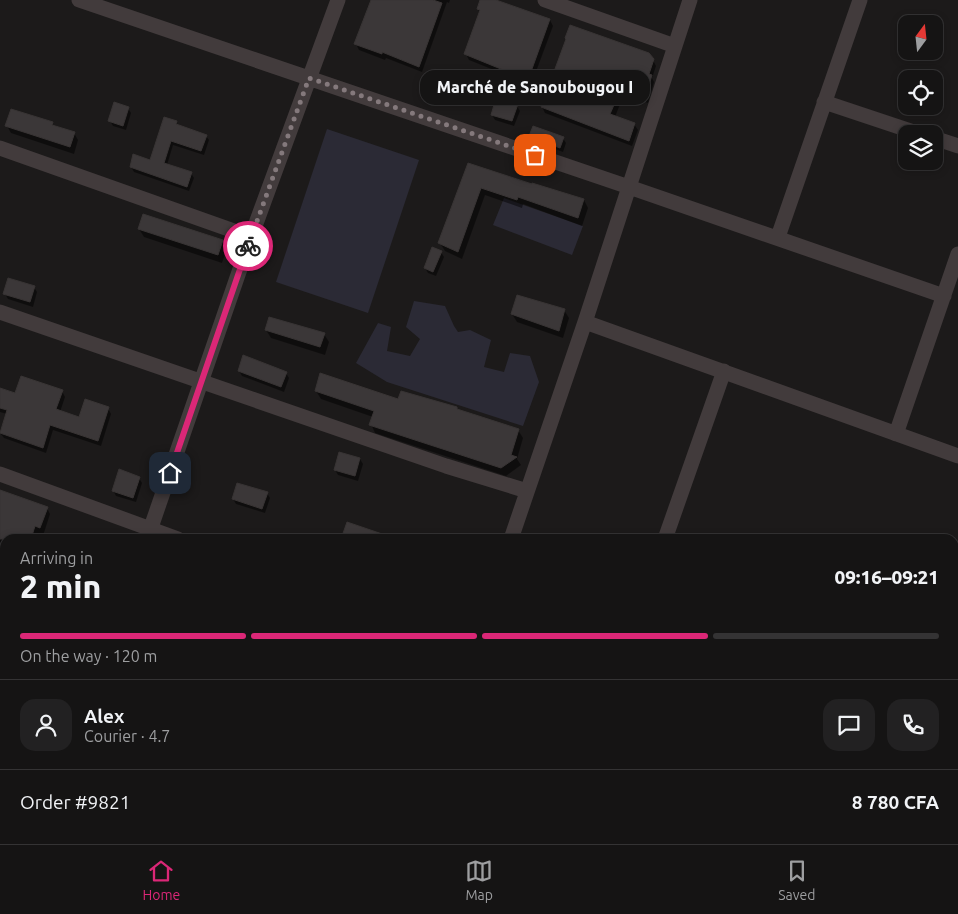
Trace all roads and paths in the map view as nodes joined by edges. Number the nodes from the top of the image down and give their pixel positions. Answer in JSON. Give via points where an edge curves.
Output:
{"nodes":[{"id":1,"x":79,"y":0,"type":"edge"},
{"id":2,"x":338,"y":0,"type":"edge"},
{"id":3,"x":545,"y":0,"type":"edge"},
{"id":4,"x":690,"y":0,"type":"edge"},
{"id":5,"x":860,"y":0,"type":"edge"},
{"id":6,"x":675,"y":46,"type":"junction"},
{"id":7,"x":309,"y":78,"type":"junction"},
{"id":8,"x":824,"y":102,"type":"junction"},
{"id":9,"x":898,"y":127,"type":"edge"},
{"id":10,"x":943,"y":141,"type":"edge"},
{"id":11,"x":958,"y":146,"type":"edge"},
{"id":12,"x":0,"y":148,"type":"edge"},
{"id":13,"x":629,"y":186,"type":"junction"},
{"id":14,"x":251,"y":237,"type":"junction"},
{"id":15,"x":778,"y":237,"type":"junction"},
{"id":16,"x":958,"y":254,"type":"edge"},
{"id":17,"x":944,"y":296,"type":"junction"},
{"id":18,"x":0,"y":312,"type":"edge"},
{"id":19,"x":585,"y":322,"type":"junction"},
{"id":20,"x":724,"y":372,"type":"junction"},
{"id":21,"x":202,"y":381,"type":"junction"},
{"id":22,"x":896,"y":434,"type":"junction"},
{"id":23,"x":958,"y":456,"type":"edge"},
{"id":24,"x":0,"y":474,"type":"edge"},
{"id":25,"x":527,"y":491,"type":"junction"},
{"id":26,"x":148,"y":534,"type":"edge"},
{"id":27,"x":513,"y":534,"type":"edge"},
{"id":28,"x":667,"y":534,"type":"edge"}],
"edges":[{"from":1,"to":7,"type":"street"},
{"from":2,"to":7,"type":"street"},
{"from":3,"to":6,"type":"street"},
{"from":4,"to":6,"type":"street"},
{"from":5,"to":8,"type":"street"},
{"from":6,"to":13,"type":"street"},
{"from":7,"to":13,"type":"street"},
{"from":7,"to":14,"type":"street"},
{"from":8,"to":9,"type":"street"},
{"from":8,"to":15,"type":"street"},
{"from":10,"to":11,"type":"street"},
{"from":12,"to":14,"type":"street"},
{"from":13,"to":15,"type":"street"},
{"from":13,"to":19,"type":"street"},
{"from":14,"to":21,"type":"street"},
{"from":15,"to":17,"type":"street"},
{"from":16,"to":17,"type":"street"},
{"from":17,"to":22,"type":"street"},
{"from":18,"to":21,"type":"street"},
{"from":19,"to":20,"type":"street"},
{"from":19,"to":25,"type":"street"},
{"from":20,"to":22,"type":"street"},
{"from":20,"to":28,"type":"street"},
{"from":21,"to":25,"type":"street"},
{"from":21,"to":26,"type":"street"},
{"from":22,"to":23,"type":"street"},
{"from":24,"to":26,"type":"street"},
{"from":25,"to":27,"type":"street"}]}
